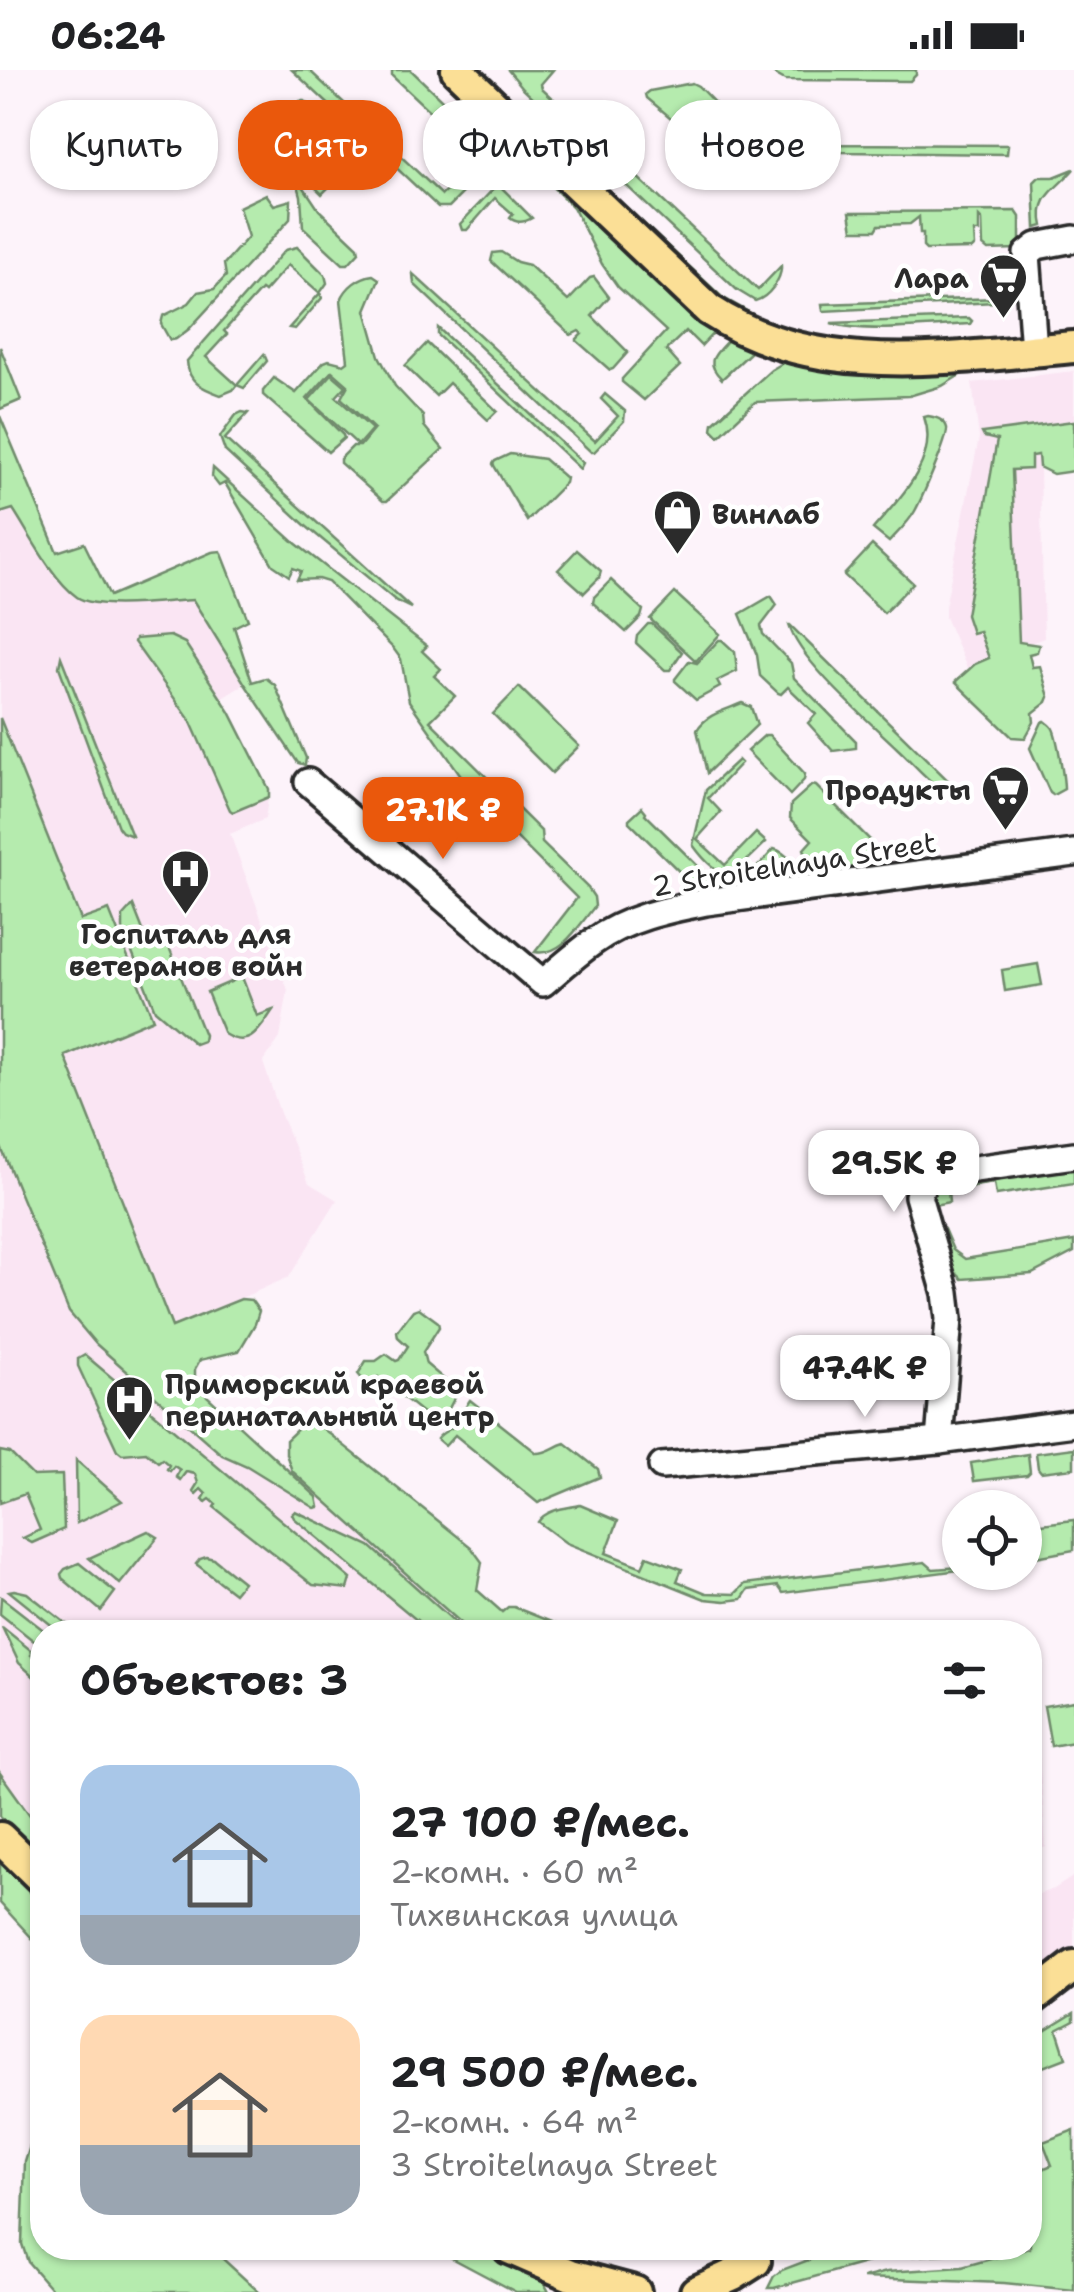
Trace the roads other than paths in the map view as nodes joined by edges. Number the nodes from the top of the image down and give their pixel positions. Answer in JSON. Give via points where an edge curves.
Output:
{"nodes":[{"id":1,"x":457,"y":70,"type":"edge"},
{"id":2,"x":1074,"y":239,"type":"edge"},
{"id":3,"x":1074,"y":347,"type":"edge"},
{"id":4,"x":1034,"y":350,"type":"junction"},
{"id":5,"x":308,"y":782,"type":"dead end"},
{"id":6,"x":1074,"y":853,"type":"edge"},
{"id":7,"x":1074,"y":1154,"type":"edge"},
{"id":8,"x":1074,"y":1422,"type":"edge"},
{"id":9,"x":939,"y":1441,"type":"junction"},
{"id":10,"x":662,"y":1466,"type":"dead end"},
{"id":11,"x":0,"y":1838,"type":"edge"},
{"id":12,"x":30,"y":1867,"type":"edge"},
{"id":13,"x":1074,"y":1966,"type":"edge"},
{"id":14,"x":1042,"y":1991,"type":"edge"},
{"id":15,"x":537,"y":2260,"type":"edge"},
{"id":16,"x":752,"y":2260,"type":"edge"},
{"id":17,"x":756,"y":2260,"type":"edge"},
{"id":18,"x":635,"y":2292,"type":"edge"},
{"id":19,"x":696,"y":2292,"type":"edge"},
{"id":20,"x":736,"y":2292,"type":"edge"}],
"edges":[{"from":1,"to":4,"type":"main road","via":[[732,325],[833,356],[888,361]]},
{"from":2,"to":4,"type":"street","via":[[1026,254]]},
{"from":3,"to":4,"type":"main road"},
{"from":5,"to":6,"type":"street","name":"2 Stroitelnaya Street","via":[[543,983],[594,941],[659,912]]},
{"from":7,"to":9,"type":"street","via":[[938,1174],[920,1189],[949,1319]]},
{"from":8,"to":9,"type":"street"},
{"from":9,"to":10,"type":"street"},
{"from":11,"to":12,"type":"main road"},
{"from":13,"to":14,"type":"main road"},
{"from":15,"to":18,"type":"main road"},
{"from":16,"to":19,"type":"main road"},
{"from":17,"to":20,"type":"main road"}]}
